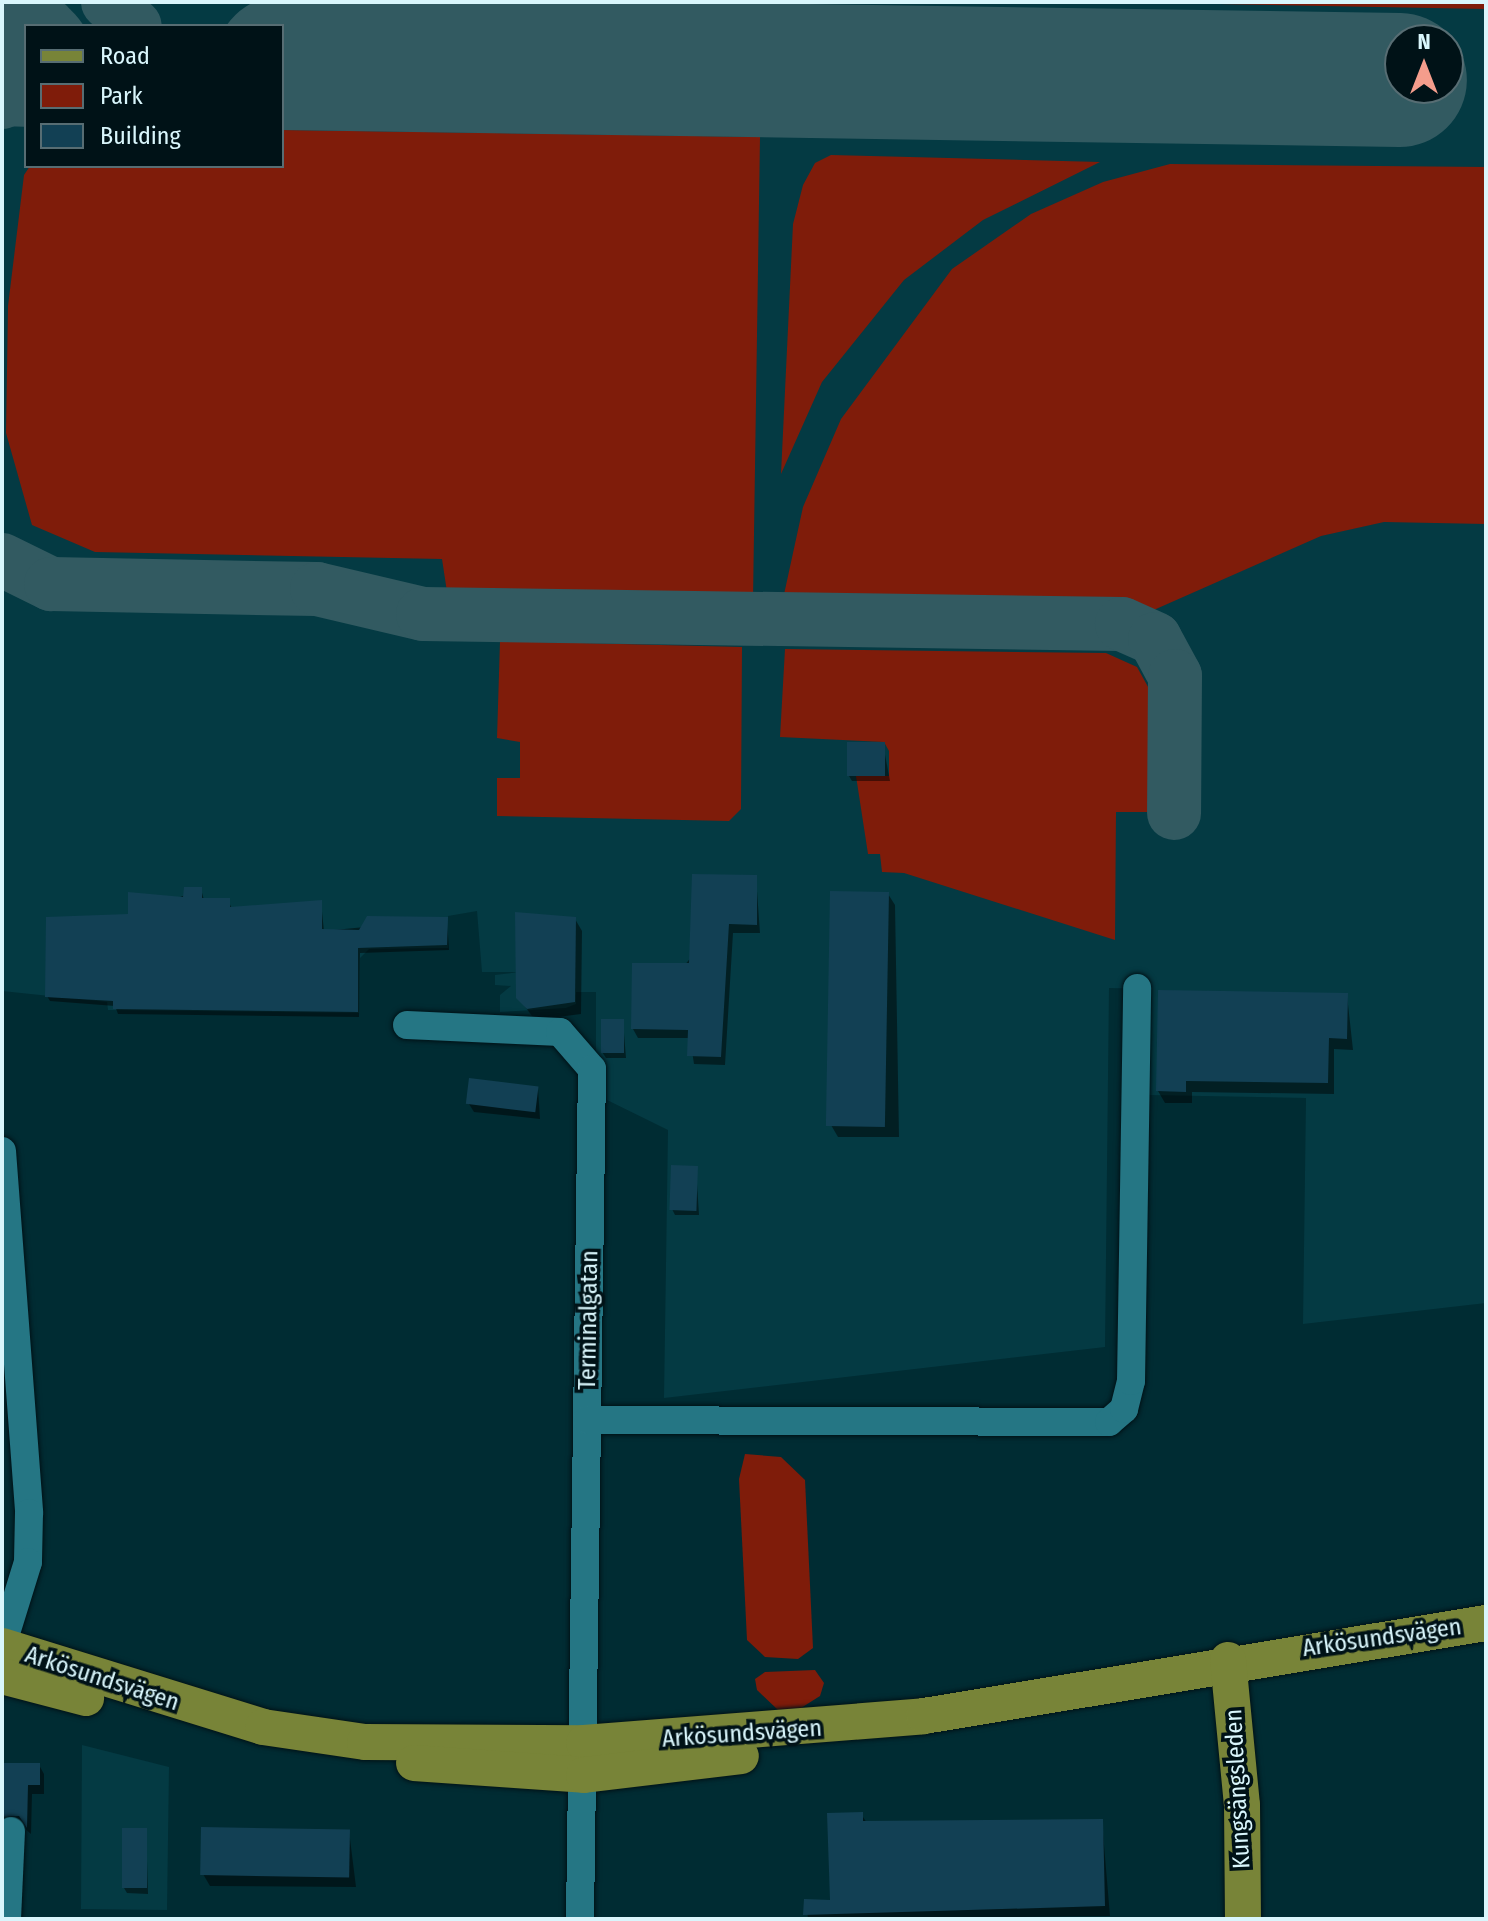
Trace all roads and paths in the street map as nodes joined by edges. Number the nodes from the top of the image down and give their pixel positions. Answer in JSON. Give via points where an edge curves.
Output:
{"nodes":[{"id":1,"x":1137,"y":988,"type":"dead end"},
{"id":2,"x":407,"y":1025,"type":"dead end"},
{"id":3,"x":2,"y":1151,"type":"edge"},
{"id":4,"x":5,"y":1231,"type":"edge"},
{"id":5,"x":587,"y":1420,"type":"junction"},
{"id":6,"x":1486,"y":1623,"type":"edge"},
{"id":7,"x":2,"y":1646,"type":"edge"},
{"id":8,"x":1486,"y":1646,"type":"edge"},
{"id":9,"x":1230,"y":1672,"type":"junction"},
{"id":10,"x":2,"y":1676,"type":"edge"},
{"id":11,"x":584,"y":1759,"type":"junction"},
{"id":12,"x":11,"y":1831,"type":"dead end"},
{"id":13,"x":7,"y":1919,"type":"edge"},
{"id":14,"x":580,"y":1919,"type":"edge"},
{"id":15,"x":1243,"y":1919,"type":"edge"}],
"edges":[{"from":1,"to":5,"type":"street","via":[[1131,1381],[1124,1409],[1109,1422]]},
{"from":2,"to":5,"type":"street","name":"Terminalgatan","via":[[560,1032],[592,1069]]},
{"from":3,"to":4,"type":"street"},
{"from":4,"to":7,"type":"street","via":[[29,1513],[28,1562]]},
{"from":5,"to":11,"type":"street","name":"Terminalgatan"},
{"from":6,"to":9,"type":"main road","name":"Arkösundsvägen"},
{"from":7,"to":11,"type":"main road","name":"Arkösundsvägen","via":[[263,1727],[365,1742]]},
{"from":8,"to":9,"type":"main road","name":"Arkösundsvägen"},
{"from":9,"to":11,"type":"main road","name":"Arkösundsvägen"},
{"from":9,"to":15,"type":"main road","name":"Kungsängsleden"},
{"from":10,"to":11,"type":"main road","name":"Arkösundsvägen","via":[[327,1750],[460,1770]]},
{"from":11,"to":14,"type":"street","name":"Terminalgatan"},
{"from":12,"to":13,"type":"street"}]}
